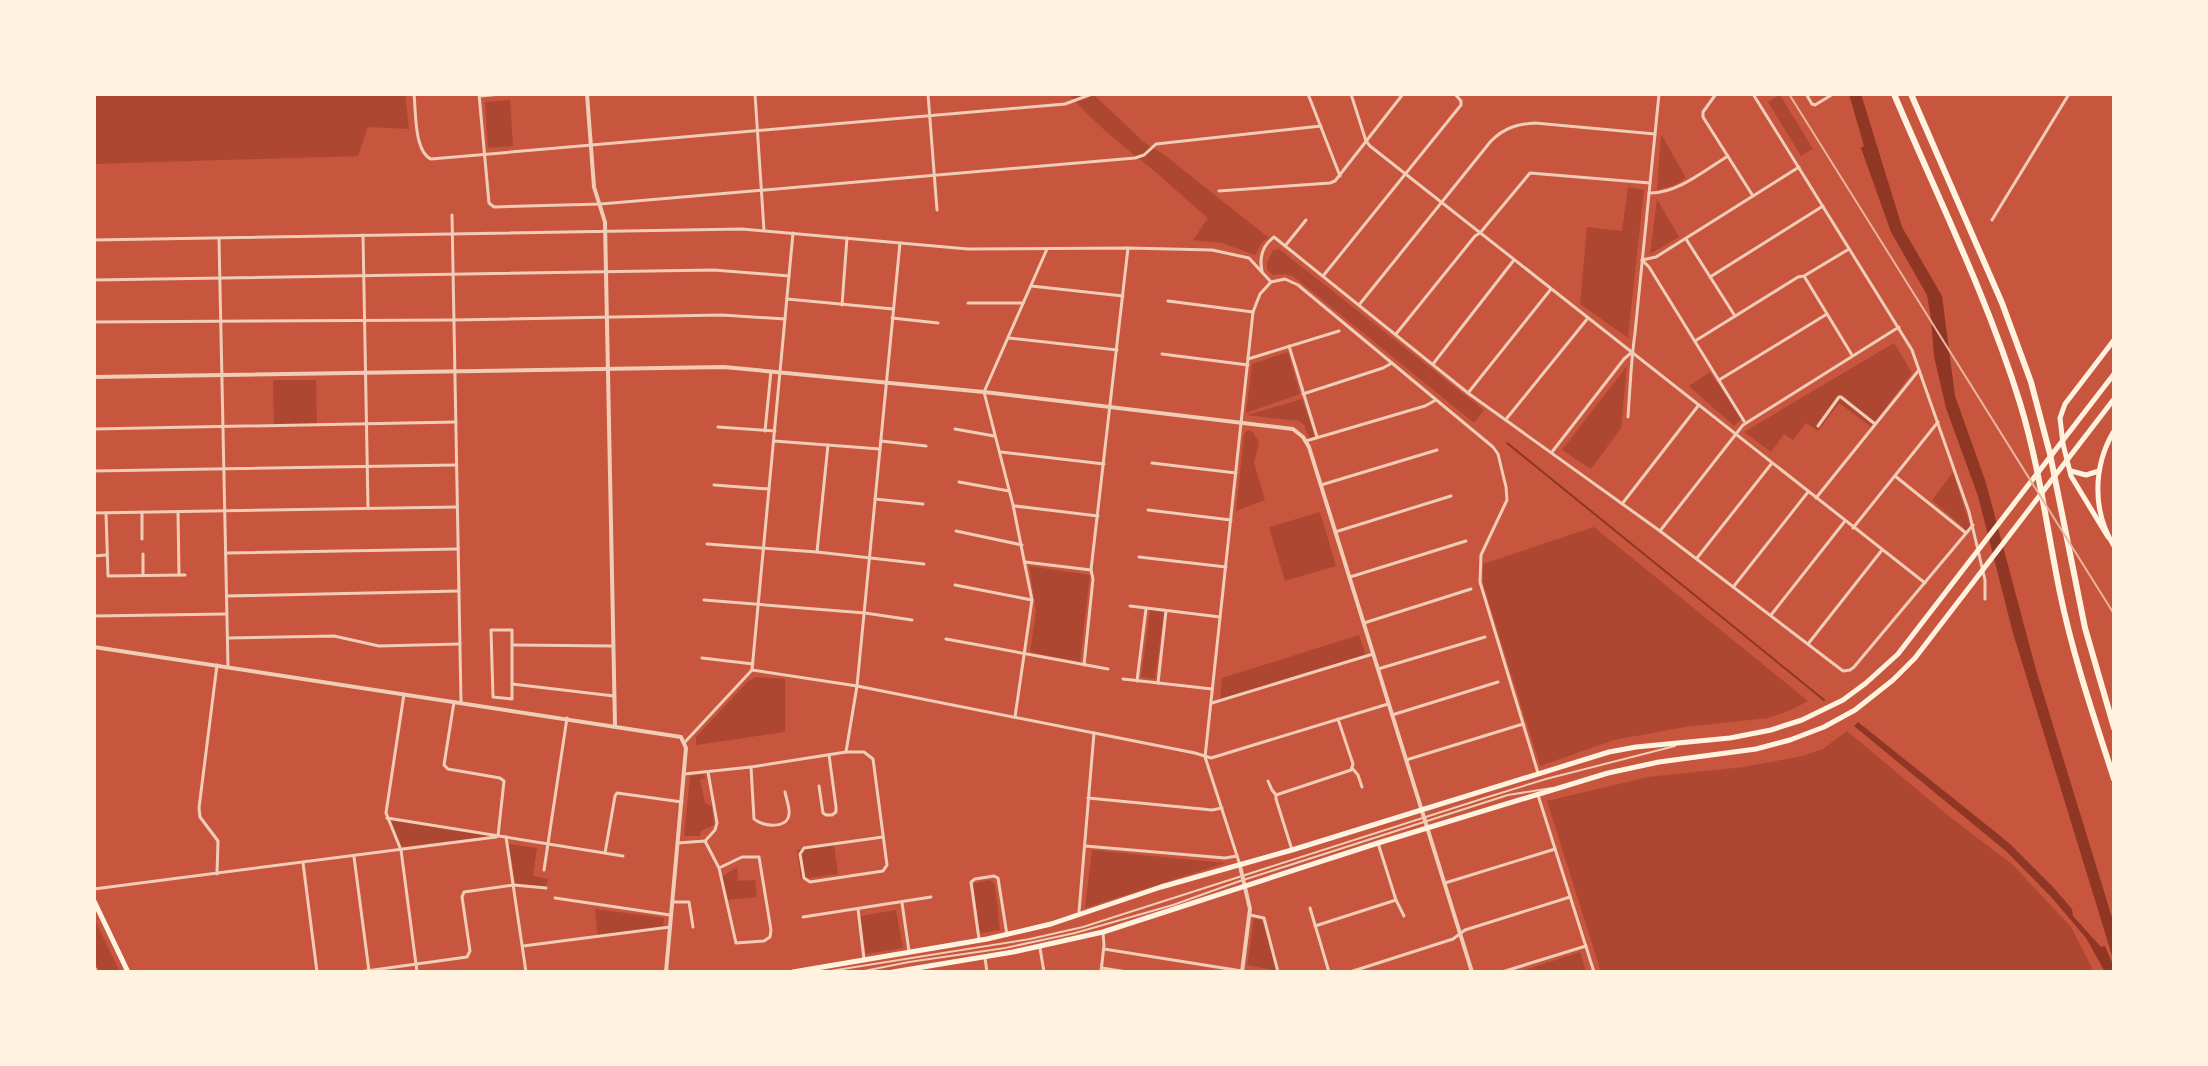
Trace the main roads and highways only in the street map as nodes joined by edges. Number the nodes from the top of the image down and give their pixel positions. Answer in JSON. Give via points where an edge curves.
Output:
{"nodes":[{"id":1,"x":1894,"y":94,"type":"edge"},
{"id":2,"x":1911,"y":94,"type":"edge"},
{"id":3,"x":2114,"y":340,"type":"edge"},
{"id":4,"x":2114,"y":374,"type":"edge"},
{"id":5,"x":2114,"y":399,"type":"edge"},
{"id":6,"x":2114,"y":431,"type":"edge"},
{"id":7,"x":2070,"y":470,"type":"junction"},
{"id":8,"x":2099,"y":471,"type":"junction"},
{"id":9,"x":2108,"y":537,"type":"junction"},
{"id":10,"x":2114,"y":546,"type":"edge"},
{"id":11,"x":2114,"y":728,"type":"edge"},
{"id":12,"x":2114,"y":779,"type":"edge"},
{"id":13,"x":94,"y":901,"type":"edge"},
{"id":14,"x":128,"y":972,"type":"edge"},
{"id":15,"x":793,"y":972,"type":"edge"},
{"id":16,"x":893,"y":972,"type":"edge"}],
"edges":[{"from":1,"to":12,"type":"highway","via":[[1988,311],[2020,403],[2073,650]]},
{"from":2,"to":11,"type":"highway","via":[[2031,382],[2085,628]]},
{"from":3,"to":7,"type":"main road","via":[[2062,409]]},
{"from":4,"to":15,"type":"main road","via":[[1908,643],[1855,692],[1816,714],[1743,736],[1596,755],[1007,935]]},
{"from":5,"to":16,"type":"main road","via":[[1925,646],[1868,701],[1824,727],[1764,747],[1646,764],[1426,823],[1378,843],[1244,880],[1103,932]]},
{"from":6,"to":8,"type":"main road"},
{"from":7,"to":8,"type":"main road","via":[[2086,475]]},
{"from":7,"to":9,"type":"main road"},
{"from":8,"to":9,"type":"main road","via":[[2099,501]]},
{"from":9,"to":10,"type":"main road"},
{"from":13,"to":14,"type":"main road"}]}
